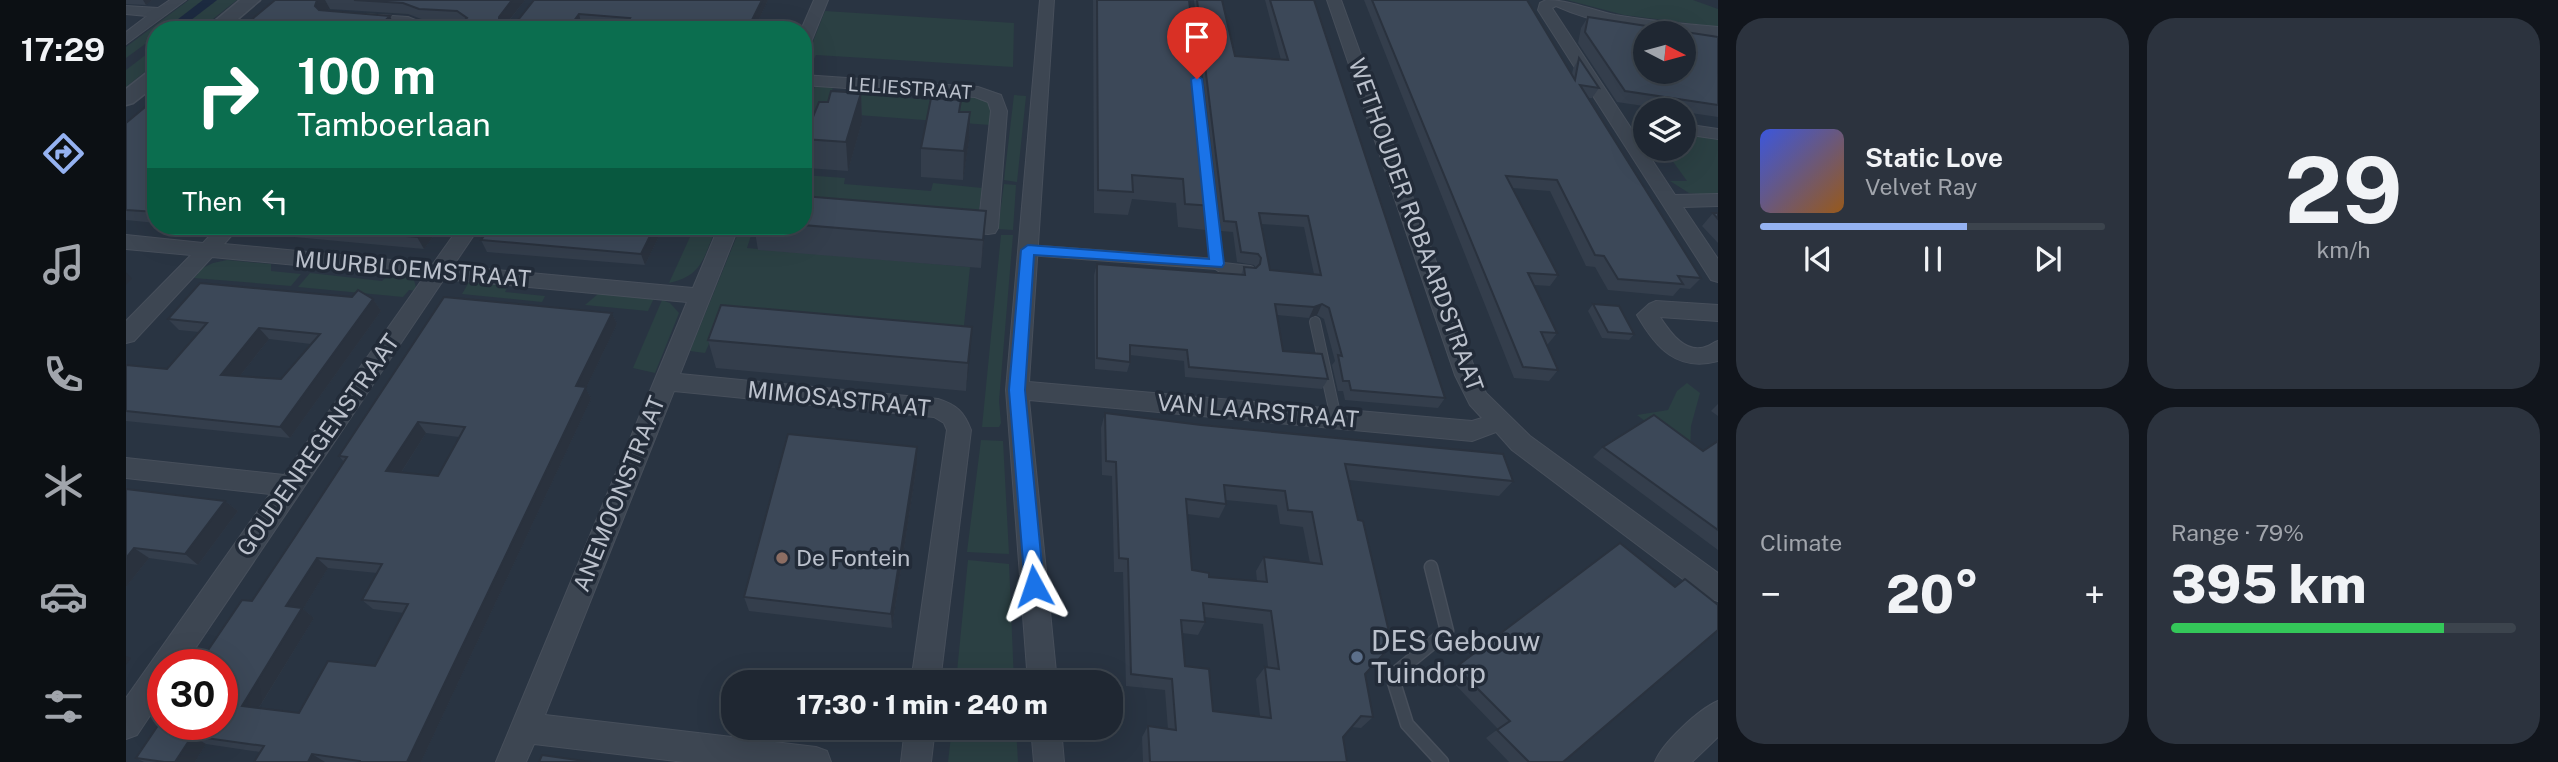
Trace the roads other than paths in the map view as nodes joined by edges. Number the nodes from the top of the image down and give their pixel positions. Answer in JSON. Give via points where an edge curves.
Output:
{"nodes":[{"id":1,"x":179,"y":0,"type":"edge"},
{"id":2,"x":251,"y":0,"type":"edge"},
{"id":3,"x":821,"y":0,"type":"edge"},
{"id":4,"x":1041,"y":0,"type":"edge"},
{"id":5,"x":1334,"y":0,"type":"edge"},
{"id":6,"x":1555,"y":0,"type":"edge"},
{"id":7,"x":126,"y":10,"type":"edge"},
{"id":8,"x":162,"y":13,"type":"junction"},
{"id":9,"x":353,"y":18,"type":"edge"},
{"id":10,"x":151,"y":21,"type":"edge"},
{"id":11,"x":224,"y":21,"type":"edge"},
{"id":12,"x":408,"y":21,"type":"edge"},
{"id":13,"x":812,"y":21,"type":"edge"},
{"id":14,"x":147,"y":24,"type":"edge"},
{"id":15,"x":1718,"y":32,"type":"edge"},
{"id":16,"x":126,"y":39,"type":"edge"},
{"id":17,"x":812,"y":81,"type":"edge"},
{"id":18,"x":147,"y":82,"type":"edge"},
{"id":19,"x":126,"y":99,"type":"edge"},
{"id":20,"x":1618,"y":120,"type":"junction"},
{"id":21,"x":1633,"y":122,"type":"edge"},
{"id":22,"x":1696,"y":131,"type":"edge"},
{"id":23,"x":1718,"y":134,"type":"edge"},
{"id":24,"x":1208,"y":181,"type":"edge"},
{"id":25,"x":1718,"y":200,"type":"edge"},
{"id":26,"x":1670,"y":201,"type":"junction"},
{"id":27,"x":935,"y":225,"type":"edge"},
{"id":28,"x":221,"y":235,"type":"edge"},
{"id":29,"x":464,"y":235,"type":"edge"},
{"id":30,"x":725,"y":235,"type":"edge"},
{"id":31,"x":126,"y":242,"type":"edge"},
{"id":32,"x":207,"y":250,"type":"junction"},
{"id":33,"x":1028,"y":250,"type":"junction"},
{"id":34,"x":1217,"y":264,"type":"junction"},
{"id":35,"x":1250,"y":271,"type":"edge"},
{"id":36,"x":438,"y":272,"type":"junction"},
{"id":37,"x":1718,"y":275,"type":"edge"},
{"id":38,"x":700,"y":296,"type":"junction"},
{"id":39,"x":1718,"y":313,"type":"edge"},
{"id":40,"x":1315,"y":322,"type":"dead end"},
{"id":41,"x":126,"y":335,"type":"edge"},
{"id":42,"x":1718,"y":349,"type":"edge"},
{"id":43,"x":665,"y":381,"type":"junction"},
{"id":44,"x":1017,"y":390,"type":"junction"},
{"id":45,"x":1336,"y":418,"type":"junction"},
{"id":46,"x":1497,"y":422,"type":"junction"},
{"id":47,"x":126,"y":468,"type":"edge"},
{"id":48,"x":290,"y":486,"type":"junction"},
{"id":49,"x":1431,"y":567,"type":"dead end"},
{"id":50,"x":1718,"y":589,"type":"edge"},
{"id":51,"x":178,"y":649,"type":"edge"},
{"id":52,"x":928,"y":670,"type":"edge"},
{"id":53,"x":1041,"y":670,"type":"edge"},
{"id":54,"x":147,"y":694,"type":"edge"},
{"id":55,"x":1718,"y":716,"type":"edge"},
{"id":56,"x":126,"y":724,"type":"edge"},
{"id":57,"x":524,"y":728,"type":"junction"},
{"id":58,"x":919,"y":740,"type":"edge"},
{"id":59,"x":1047,"y":740,"type":"edge"},
{"id":60,"x":510,"y":762,"type":"edge"},
{"id":61,"x":816,"y":762,"type":"edge"},
{"id":62,"x":916,"y":762,"type":"edge"},
{"id":63,"x":1049,"y":762,"type":"edge"},
{"id":64,"x":1442,"y":762,"type":"edge"},
{"id":65,"x":1670,"y":762,"type":"edge"}],
"edges":[{"from":1,"to":8,"type":"street"},
{"from":2,"to":11,"type":"street"},
{"from":3,"to":13,"type":"street"},
{"from":4,"to":33,"type":"street"},
{"from":5,"to":46,"type":"street","name":"WETHOUDER ROBAARDSTRAAT","via":[[1466,375]]},
{"from":6,"to":15,"type":"street","via":[[1605,16]]},
{"from":6,"to":20,"type":"street","via":[[1545,10]]},
{"from":7,"to":8,"type":"street"},
{"from":8,"to":10,"type":"street"},
{"from":9,"to":12,"type":"street"},
{"from":14,"to":16,"type":"street"},
{"from":17,"to":27,"type":"street","name":"LELIESTRAAT","via":[[978,92],[995,99],[999,111],[988,228]]},
{"from":18,"to":19,"type":"street"},
{"from":20,"to":21,"type":"street"},
{"from":20,"to":26,"type":"street"},
{"from":22,"to":23,"type":"street"},
{"from":24,"to":34,"type":"lane"},
{"from":25,"to":26,"type":"street"},
{"from":26,"to":37,"type":"street"},
{"from":28,"to":32,"type":"street"},
{"from":29,"to":36,"type":"street","name":"GOUDENREGENSTRAAT"},
{"from":30,"to":38,"type":"street","name":"ANEMOONSTRAAT"},
{"from":31,"to":32,"type":"street","name":"MUURBLOEMSTRAAT"},
{"from":32,"to":36,"type":"street","name":"MUURBLOEMSTRAAT"},
{"from":32,"to":41,"type":"street"},
{"from":33,"to":34,"type":"lane"},
{"from":33,"to":44,"type":"street"},
{"from":34,"to":35,"type":"lane"},
{"from":36,"to":38,"type":"street","name":"MUURBLOEMSTRAAT"},
{"from":36,"to":48,"type":"street","name":"GOUDENREGENSTRAAT"},
{"from":38,"to":43,"type":"street","name":"ANEMOONSTRAAT"},
{"from":39,"to":42,"type":"street","via":[[1656,309],[1648,315],[1670,348],[1695,358]]},
{"from":40,"to":45,"type":"lane"},
{"from":43,"to":52,"type":"street","name":"MIMOSASTRAAT","via":[[938,408],[954,418],[959,430]]},
{"from":43,"to":57,"type":"street","name":"ANEMOONSTRAAT"},
{"from":44,"to":45,"type":"street","name":"VAN LAARSTRAAT"},
{"from":44,"to":53,"type":"street"},
{"from":45,"to":46,"type":"street","name":"VAN LAARSTRAAT","via":[[1472,431]]},
{"from":46,"to":50,"type":"street","name":"WETHOUDER ROBAARDSTRAAT"},
{"from":47,"to":48,"type":"street"},
{"from":48,"to":51,"type":"street","name":"GOUDENREGENSTRAAT"},
{"from":49,"to":64,"type":"lane","via":[[1447,631],[1392,676],[1407,724]]},
{"from":54,"to":56,"type":"street"},
{"from":55,"to":65,"type":"street"},
{"from":57,"to":60,"type":"street","name":"ANEMOONSTRAAT"},
{"from":57,"to":61,"type":"street"},
{"from":58,"to":62,"type":"street"},
{"from":59,"to":63,"type":"street"}]}
